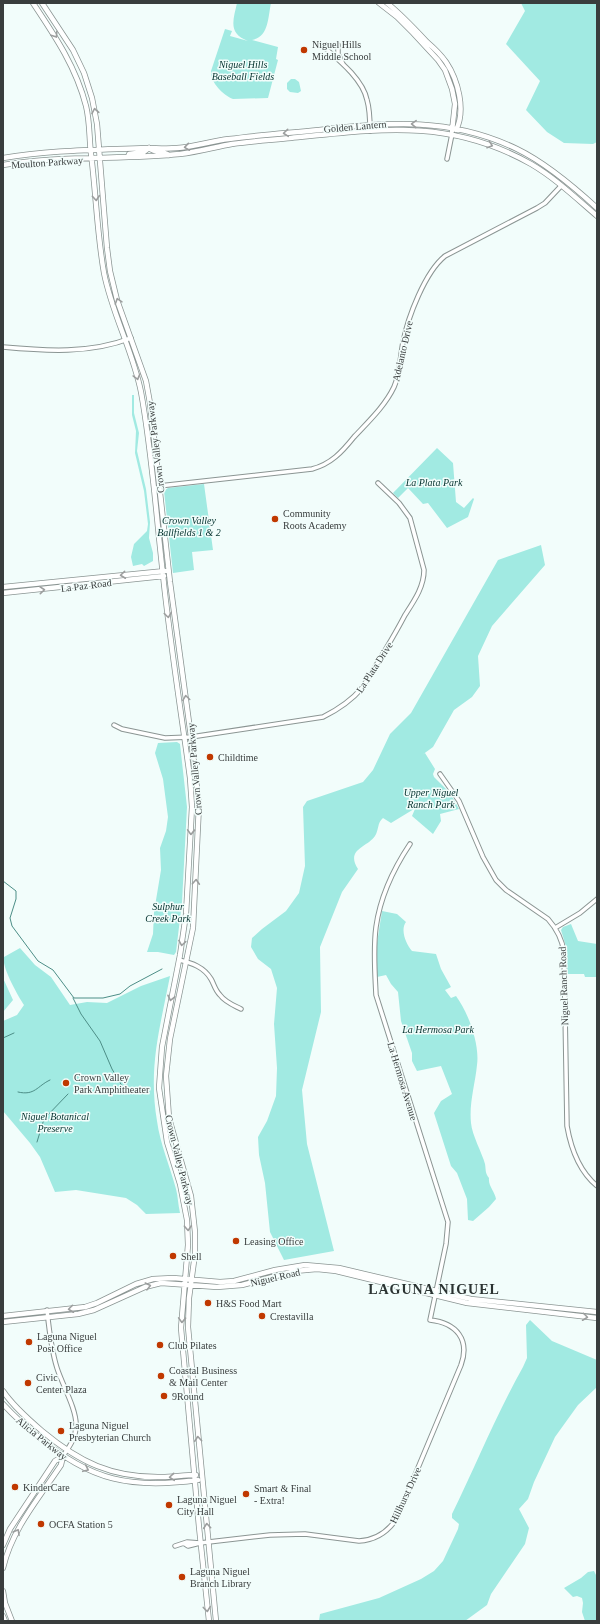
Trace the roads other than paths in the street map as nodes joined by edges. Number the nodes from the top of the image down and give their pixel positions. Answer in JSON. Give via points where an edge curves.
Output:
{"nodes":[{"id":1,"x":33,"y":3,"type":"edge"},
{"id":2,"x":42,"y":3,"type":"edge"},
{"id":3,"x":379,"y":3,"type":"edge"},
{"id":4,"x":387,"y":3,"type":"edge"},
{"id":5,"x":338,"y":45,"type":"dead end"},
{"id":6,"x":325,"y":48,"type":"dead end"},
{"id":7,"x":344,"y":65,"type":"junction"},
{"id":8,"x":457,"y":87,"type":"junction"},
{"id":9,"x":452,"y":89,"type":"junction"},
{"id":10,"x":370,"y":124,"type":"junction"},
{"id":11,"x":455,"y":129,"type":"junction"},
{"id":12,"x":370,"y":131,"type":"junction"},
{"id":13,"x":452,"y":134,"type":"junction"},
{"id":14,"x":254,"y":136,"type":"junction"},
{"id":15,"x":212,"y":142,"type":"junction"},
{"id":16,"x":229,"y":145,"type":"junction"},
{"id":17,"x":149,"y":148,"type":"junction"},
{"id":18,"x":99,"y":150,"type":"junction"},
{"id":19,"x":91,"y":151,"type":"junction"},
{"id":20,"x":169,"y":154,"type":"junction"},
{"id":21,"x":128,"y":157,"type":"junction"},
{"id":22,"x":3,"y":158,"type":"edge"},
{"id":23,"x":92,"y":159,"type":"junction"},
{"id":24,"x":100,"y":159,"type":"junction"},
{"id":25,"x":447,"y":159,"type":"dead end"},
{"id":26,"x":3,"y":165,"type":"edge"},
{"id":27,"x":543,"y":166,"type":"junction"},
{"id":28,"x":561,"y":186,"type":"junction"},
{"id":29,"x":585,"y":197,"type":"junction"},
{"id":30,"x":597,"y":208,"type":"edge"},
{"id":31,"x":597,"y":216,"type":"edge"},
{"id":32,"x":131,"y":338,"type":"junction"},
{"id":33,"x":125,"y":340,"type":"junction"},
{"id":34,"x":3,"y":347,"type":"edge"},
{"id":35,"x":378,"y":483,"type":"dead end"},
{"id":36,"x":160,"y":486,"type":"junction"},
{"id":37,"x":153,"y":487,"type":"junction"},
{"id":38,"x":162,"y":571,"type":"junction"},
{"id":39,"x":169,"y":573,"type":"junction"},
{"id":40,"x":163,"y":576,"type":"junction"},
{"id":41,"x":3,"y":587,"type":"edge"},
{"id":42,"x":3,"y":593,"type":"edge"},
{"id":43,"x":114,"y":725,"type":"dead end"},
{"id":44,"x":191,"y":736,"type":"junction"},
{"id":45,"x":184,"y":737,"type":"junction"},
{"id":46,"x":440,"y":774,"type":"dead end"},
{"id":47,"x":410,"y":844,"type":"dead end"},
{"id":48,"x":597,"y":898,"type":"edge"},
{"id":49,"x":555,"y":928,"type":"junction"},
{"id":50,"x":179,"y":960,"type":"junction"},
{"id":51,"x":186,"y":962,"type":"junction"},
{"id":52,"x":241,"y":1009,"type":"dead end"},
{"id":53,"x":597,"y":1186,"type":"edge"},
{"id":54,"x":262,"y":1277,"type":"junction"},
{"id":55,"x":185,"y":1279,"type":"junction"},
{"id":56,"x":192,"y":1279,"type":"junction"},
{"id":57,"x":185,"y":1285,"type":"junction"},
{"id":58,"x":191,"y":1285,"type":"junction"},
{"id":59,"x":436,"y":1293,"type":"junction"},
{"id":60,"x":116,"y":1294,"type":"junction"},
{"id":61,"x":490,"y":1301,"type":"junction"},
{"id":62,"x":98,"y":1303,"type":"junction"},
{"id":63,"x":110,"y":1303,"type":"junction"},
{"id":64,"x":529,"y":1305,"type":"junction"},
{"id":65,"x":508,"y":1308,"type":"junction"},
{"id":66,"x":47,"y":1310,"type":"junction"},
{"id":67,"x":597,"y":1312,"type":"edge"},
{"id":68,"x":3,"y":1316,"type":"edge"},
{"id":69,"x":48,"y":1317,"type":"junction"},
{"id":70,"x":597,"y":1318,"type":"edge"},
{"id":71,"x":430,"y":1320,"type":"joint"},
{"id":72,"x":3,"y":1322,"type":"edge"},
{"id":73,"x":192,"y":1375,"type":"junction"},
{"id":74,"x":186,"y":1376,"type":"junction"},
{"id":75,"x":3,"y":1391,"type":"edge"},
{"id":76,"x":9,"y":1400,"type":"junction"},
{"id":77,"x":3,"y":1404,"type":"edge"},
{"id":78,"x":9,"y":1410,"type":"junction"},
{"id":79,"x":22,"y":1413,"type":"junction"},
{"id":80,"x":67,"y":1450,"type":"junction"},
{"id":81,"x":62,"y":1456,"type":"junction"},
{"id":82,"x":130,"y":1475,"type":"junction"},
{"id":83,"x":194,"y":1475,"type":"junction"},
{"id":84,"x":201,"y":1477,"type":"junction"},
{"id":85,"x":195,"y":1480,"type":"junction"},
{"id":86,"x":129,"y":1482,"type":"junction"},
{"id":87,"x":208,"y":1542,"type":"junction"},
{"id":88,"x":200,"y":1543,"type":"junction"},
{"id":89,"x":3,"y":1545,"type":"edge"},
{"id":90,"x":175,"y":1546,"type":"dead end"},
{"id":91,"x":3,"y":1568,"type":"edge"},
{"id":92,"x":3,"y":1591,"type":"edge"},
{"id":93,"x":3,"y":1616,"type":"edge"},
{"id":94,"x":5,"y":1621,"type":"edge"},
{"id":95,"x":12,"y":1621,"type":"edge"},
{"id":96,"x":209,"y":1621,"type":"edge"},
{"id":97,"x":216,"y":1621,"type":"edge"}],
"edges":[{"from":1,"to":19,"type":"main road","name":"Crown Valley Parkway","one_way":true,"via":[[56,36],[75,73],[87,113]]},
{"from":18,"to":2,"type":"main road","name":"Crown Valley Parkway","one_way":true,"via":[[95,112],[84,73],[73,50]]},
{"from":3,"to":9,"type":"main road","via":[[397,17],[438,60]]},
{"from":4,"to":8,"type":"main road","via":[[441,56],[449,67]]},
{"from":5,"to":7,"type":"street","via":[[338,54]]},
{"from":6,"to":7,"type":"street"},
{"from":7,"to":10,"type":"street","via":[[364,90]]},
{"from":8,"to":9,"type":"main road"},
{"from":8,"to":11,"type":"main road","via":[[460,114]]},
{"from":9,"to":11,"type":"main road"},
{"from":11,"to":10,"type":"main road","name":"Golden Lantern","one_way":true,"via":[[423,124]]},
{"from":10,"to":12,"type":"street"},
{"from":10,"to":14,"type":"main road","name":"Golden Lantern","one_way":true},
{"from":11,"to":13,"type":"main road"},
{"from":11,"to":27,"type":"main road","name":"Golden Lantern","via":[[511,147]]},
{"from":12,"to":13,"type":"main road","name":"Golden Lantern","via":[[407,129]]},
{"from":12,"to":16,"type":"main road","name":"Golden Lantern"},
{"from":13,"to":25,"type":"street"},
{"from":13,"to":28,"type":"main road","name":"Golden Lantern","one_way":true,"via":[[506,152],[536,168]]},
{"from":14,"to":15,"type":"main road","name":"Golden Lantern"},
{"from":14,"to":16,"type":"main road","via":[[233,141]]},
{"from":15,"to":16,"type":"main road","via":[[226,142]]},
{"from":15,"to":17,"type":"main road","name":"Golden Lantern","one_way":true,"via":[[175,149]]},
{"from":16,"to":20,"type":"main road","name":"Golden Lantern","via":[[199,152]]},
{"from":17,"to":18,"type":"main road","name":"Golden Lantern"},
{"from":17,"to":20,"type":"main road","via":[[155,152]]},
{"from":17,"to":21,"type":"main road","via":[[144,152],[129,154]]},
{"from":18,"to":19,"type":"main road","name":"Golden Lantern"},
{"from":18,"to":24,"type":"main road","name":"Crown Valley Parkway"},
{"from":19,"to":22,"type":"main road","name":"Moulton Parkway","via":[[39,153]]},
{"from":19,"to":23,"type":"main road","name":"Crown Valley Parkway"},
{"from":20,"to":21,"type":"main road","name":"Golden Lantern"},
{"from":21,"to":24,"type":"main road","name":"Golden Lantern"},
{"from":23,"to":24,"type":"main road","name":"Golden Lantern"},
{"from":23,"to":26,"type":"main road","name":"Moulton Parkway"},
{"from":23,"to":33,"type":"main road","name":"Crown Valley Parkway","one_way":true,"via":[[104,275],[110,301]]},
{"from":32,"to":24,"type":"main road","name":"Crown Valley Parkway","one_way":true,"via":[[117,300],[109,261]]},
{"from":27,"to":28,"type":"main road","via":[[559,179]]},
{"from":27,"to":29,"type":"main road","name":"Golden Lantern"},
{"from":28,"to":29,"type":"main road","via":[[564,184]]},
{"from":28,"to":31,"type":"main road","name":"Golden Lantern"},
{"from":28,"to":36,"type":"street","name":"Adelanto Drive","via":[[537,208],[444,256],[434,266],[407,325],[392,392],[332,460],[312,469]]},
{"from":29,"to":30,"type":"main road","name":"Golden Lantern"},
{"from":32,"to":33,"type":"street"},
{"from":32,"to":36,"type":"main road","name":"Crown Valley Parkway","via":[[146,381]]},
{"from":33,"to":34,"type":"street","via":[[105,346],[68,350]]},
{"from":33,"to":37,"type":"main road","name":"Crown Valley Parkway","one_way":true,"via":[[142,398]]},
{"from":35,"to":44,"type":"street","name":"La Plata Drive","via":[[399,503],[410,518],[424,576],[421,588],[362,688],[349,702],[324,717]]},
{"from":36,"to":37,"type":"street","name":"Adelanto Drive"},
{"from":36,"to":39,"type":"main road","name":"Crown Valley Parkway"},
{"from":37,"to":38,"type":"main road","name":"Crown Valley Parkway"},
{"from":38,"to":39,"type":"main road","name":"La Paz Road"},
{"from":38,"to":40,"type":"main road","name":"Crown Valley Parkway"},
{"from":38,"to":41,"type":"main road","name":"La Paz Road","one_way":true},
{"from":39,"to":40,"type":"main road","name":"La Paz Road"},
{"from":44,"to":39,"type":"main road","name":"Crown Valley Parkway","one_way":true},
{"from":42,"to":40,"type":"main road","name":"La Paz Road","one_way":true},
{"from":40,"to":45,"type":"main road","name":"Crown Valley Parkway","one_way":true},
{"from":43,"to":45,"type":"street","name":"La Plata Drive","via":[[165,738]]},
{"from":44,"to":45,"type":"street","name":"La Plata Drive"},
{"from":51,"to":44,"type":"main road","name":"Crown Valley Parkway","one_way":true,"via":[[194,916],[198,812],[198,790]]},
{"from":45,"to":50,"type":"main road","name":"Crown Valley Parkway","one_way":true,"via":[[192,807],[186,914]]},
{"from":46,"to":49,"type":"street","name":"Niguel Ranch Road","via":[[460,802],[483,857],[496,880],[506,890],[545,916]]},
{"from":47,"to":59,"type":"street","name":"La Hermosa Avenue","via":[[386,890],[376,927],[374,963],[376,995],[448,1222]]},
{"from":48,"to":49,"type":"street","via":[[580,913]]},
{"from":49,"to":53,"type":"street","name":"Niguel Ranch Road","via":[[564,952],[567,1126],[570,1145],[582,1170]]},
{"from":50,"to":51,"type":"street"},
{"from":50,"to":55,"type":"main road","name":"Crown Valley Parkway","one_way":true,"via":[[163,1037],[159,1088],[167,1142],[180,1184],[187,1220]]},
{"from":51,"to":52,"type":"street","via":[[204,970],[220,996]]},
{"from":51,"to":56,"type":"main road","name":"Crown Valley Parkway","via":[[168,1050],[166,1089],[169,1118],[191,1196],[195,1248]]},
{"from":54,"to":56,"type":"main road","name":"Niguel Road","via":[[224,1282]]},
{"from":54,"to":58,"type":"main road","name":"Niguel Road","via":[[232,1286]]},
{"from":54,"to":59,"type":"main road","name":"Niguel Road","via":[[302,1270],[336,1271]]},
{"from":55,"to":56,"type":"main road","name":"Niguel Road"},
{"from":55,"to":57,"type":"main road","name":"Crown Valley Parkway"},
{"from":55,"to":60,"type":"main road","name":"Niguel Road","via":[[164,1278],[145,1281]]},
{"from":56,"to":58,"type":"main road","name":"Crown Valley Parkway"},
{"from":57,"to":58,"type":"main road","name":"Niguel Road"},
{"from":63,"to":57,"type":"main road","name":"Niguel Road","one_way":true,"via":[[131,1292],[161,1283]]},
{"from":57,"to":74,"type":"main road","name":"Crown Valley Parkway","one_way":true,"via":[[181,1328]]},
{"from":58,"to":73,"type":"main road","name":"Crown Valley Parkway","via":[[188,1327]]},
{"from":59,"to":61,"type":"main road","name":"Niguel Road"},
{"from":59,"to":65,"type":"main road","name":"Niguel Road","via":[[467,1303]]},
{"from":59,"to":71,"type":"street","name":"La Hermosa Avenue"},
{"from":60,"to":62,"type":"main road","name":"Niguel Road"},
{"from":60,"to":63,"type":"main road"},
{"from":61,"to":64,"type":"main road","name":"Niguel Road"},
{"from":61,"to":65,"type":"main road"},
{"from":62,"to":63,"type":"main road"},
{"from":62,"to":66,"type":"main road","name":"Niguel Road","one_way":true,"via":[[72,1309]]},
{"from":63,"to":69,"type":"main road","name":"Niguel Road","via":[[78,1314]]},
{"from":64,"to":65,"type":"main road"},
{"from":64,"to":67,"type":"main road","name":"Niguel Road"},
{"from":65,"to":70,"type":"main road","name":"Niguel Road","one_way":true},
{"from":66,"to":68,"type":"main road","name":"Niguel Road"},
{"from":66,"to":69,"type":"street"},
{"from":69,"to":72,"type":"main road","name":"Niguel Road"},
{"from":69,"to":80,"type":"street","via":[[54,1359],[76,1418],[76,1433]]},
{"from":71,"to":87,"type":"street","name":"Hillhurst Drive","via":[[444,1322],[456,1330],[463,1343],[464,1358],[397,1518],[387,1531],[366,1540],[305,1534]]},
{"from":73,"to":74,"type":"main road"},
{"from":84,"to":73,"type":"main road","name":"Crown Valley Parkway","one_way":true},
{"from":74,"to":83,"type":"main road","name":"Crown Valley Parkway"},
{"from":75,"to":76,"type":"main road","name":"Alicia Parkway"},
{"from":76,"to":78,"type":"main road"},
{"from":76,"to":79,"type":"main road","name":"Alicia Parkway"},
{"from":77,"to":78,"type":"main road","name":"Alicia Parkway"},
{"from":78,"to":79,"type":"main road"},
{"from":78,"to":81,"type":"main road","name":"Alicia Parkway"},
{"from":79,"to":80,"type":"main road","name":"Alicia Parkway"},
{"from":80,"to":81,"type":"street"},
{"from":80,"to":82,"type":"main road","name":"Alicia Parkway","via":[[90,1464]]},
{"from":81,"to":86,"type":"main road","name":"Alicia Parkway","one_way":true,"via":[[99,1475]]},
{"from":81,"to":89,"type":"main road","via":[[55,1461],[10,1529]]},
{"from":91,"to":81,"type":"main road","one_way":true,"via":[[6,1554],[16,1533],[61,1465]]},
{"from":83,"to":82,"type":"main road","name":"Alicia Parkway","one_way":true},
{"from":82,"to":86,"type":"main road"},
{"from":83,"to":84,"type":"main road","name":"Alicia Parkway"},
{"from":83,"to":85,"type":"main road","name":"Crown Valley Parkway"},
{"from":84,"to":85,"type":"main road","name":"Alicia Parkway"},
{"from":87,"to":84,"type":"main road","name":"Crown Valley Parkway","one_way":true},
{"from":85,"to":86,"type":"main road","name":"Alicia Parkway"},
{"from":85,"to":88,"type":"main road","name":"Crown Valley Parkway"},
{"from":87,"to":88,"type":"street","name":"Hillhurst Drive"},
{"from":87,"to":97,"type":"main road","name":"Crown Valley Parkway"},
{"from":88,"to":90,"type":"street"},
{"from":88,"to":96,"type":"main road","name":"Crown Valley Parkway","one_way":true},
{"from":92,"to":95,"type":"main road","via":[[4,1603]]},
{"from":93,"to":94,"type":"main road"}]}
